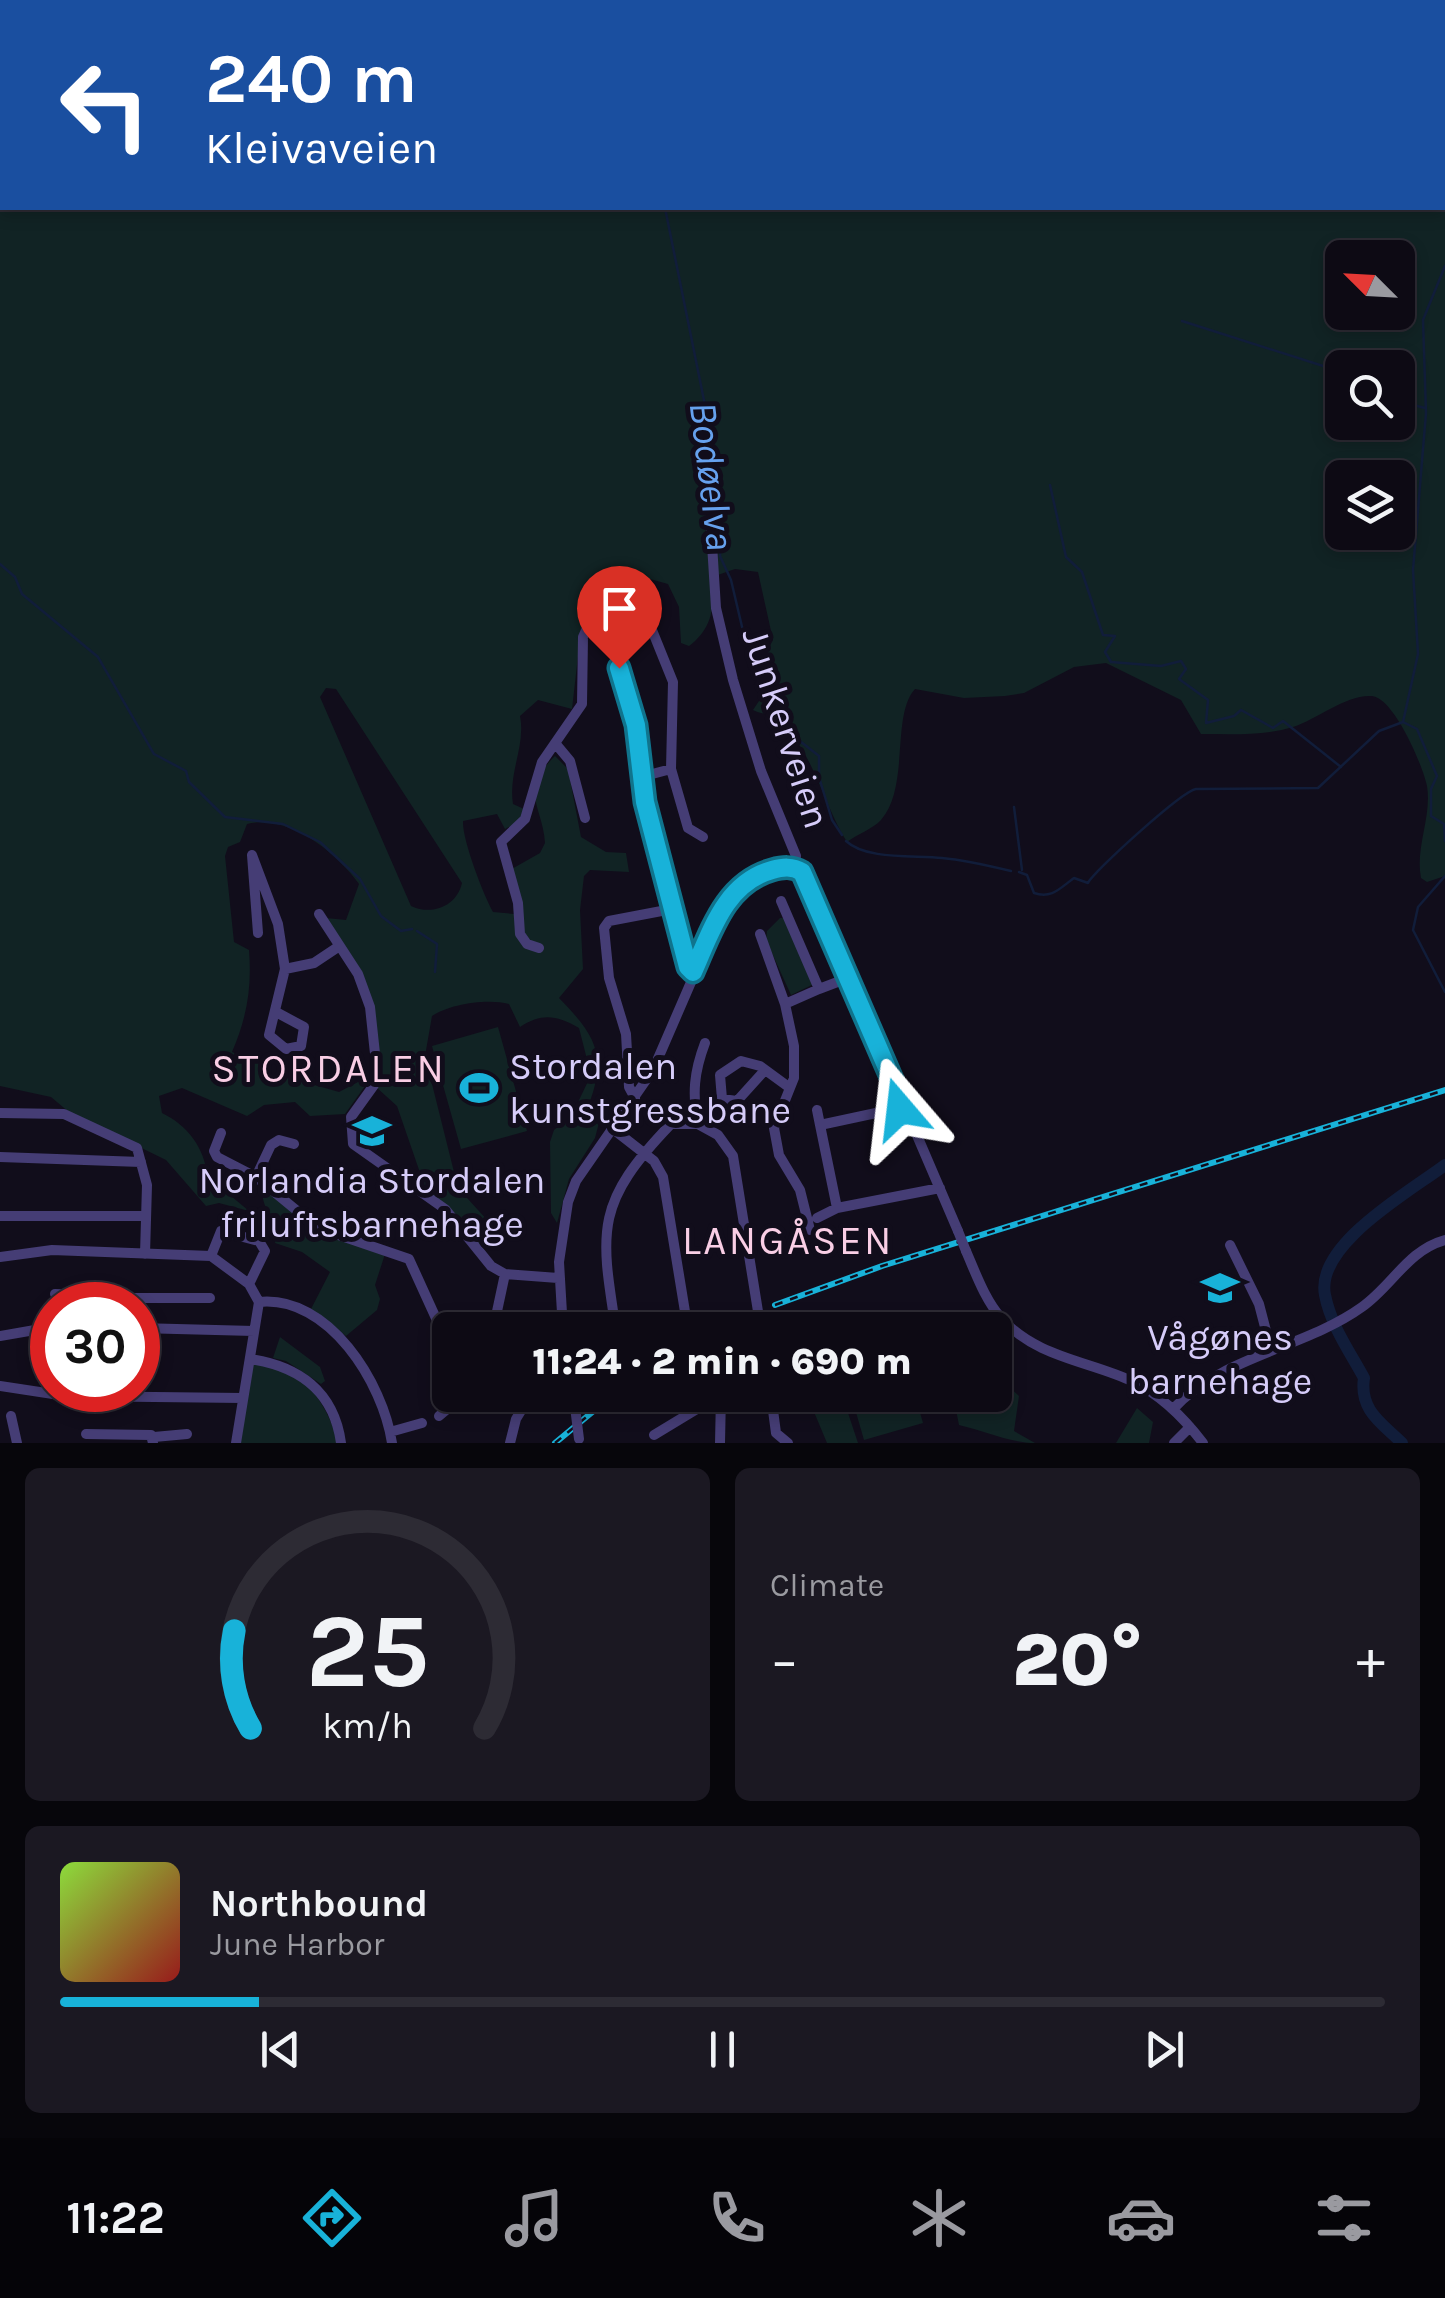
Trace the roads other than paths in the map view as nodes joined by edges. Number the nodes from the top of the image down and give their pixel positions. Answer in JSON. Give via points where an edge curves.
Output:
{"nodes":[{"id":1,"x":712,"y":528,"type":"dead end"},
{"id":2,"x":650,"y":625,"type":"dead end"},
{"id":3,"x":555,"y":744,"type":"junction"},
{"id":4,"x":672,"y":769,"type":"junction"},
{"id":5,"x":641,"y":777,"type":"junction"},
{"id":6,"x":585,"y":818,"type":"dead end"},
{"id":7,"x":703,"y":838,"type":"dead end"},
{"id":8,"x":795,"y":868,"type":"junction"},
{"id":9,"x":781,"y":901,"type":"dead end"},
{"id":10,"x":672,"y":909,"type":"junction"},
{"id":11,"x":319,"y":914,"type":"dead end"},
{"id":12,"x":258,"y":933,"type":"dead end"},
{"id":13,"x":760,"y":934,"type":"dead end"},
{"id":14,"x":338,"y":947,"type":"junction"},
{"id":15,"x":540,"y":948,"type":"dead end"},
{"id":16,"x":285,"y":969,"type":"junction"},
{"id":17,"x":693,"y":972,"type":"junction"},
{"id":18,"x":848,"y":978,"type":"junction"},
{"id":19,"x":820,"y":989,"type":"junction"},
{"id":20,"x":785,"y":1004,"type":"junction"},
{"id":21,"x":276,"y":1012,"type":"dead end"},
{"id":22,"x":705,"y":1043,"type":"dead end"},
{"id":23,"x":765,"y":1070,"type":"junction"},
{"id":24,"x":790,"y":1088,"type":"junction"},
{"id":25,"x":636,"y":1098,"type":"junction"},
{"id":26,"x":904,"y":1107,"type":"junction"},
{"id":27,"x":816,"y":1110,"type":"dead end"},
{"id":28,"x":0,"y":1113,"type":"edge"},
{"id":29,"x":698,"y":1124,"type":"junction"},
{"id":30,"x":820,"y":1125,"type":"junction"},
{"id":31,"x":613,"y":1128,"type":"junction"},
{"id":32,"x":221,"y":1133,"type":"dead end"},
{"id":33,"x":294,"y":1144,"type":"dead end"},
{"id":34,"x":646,"y":1154,"type":"junction"},
{"id":35,"x":0,"y":1157,"type":"edge"},
{"id":36,"x":140,"y":1162,"type":"junction"},
{"id":37,"x":256,"y":1178,"type":"junction"},
{"id":38,"x":940,"y":1188,"type":"junction"},
{"id":39,"x":837,"y":1208,"type":"junction"},
{"id":40,"x":0,"y":1216,"type":"edge"},
{"id":41,"x":146,"y":1216,"type":"junction"},
{"id":42,"x":816,"y":1218,"type":"dead end"},
{"id":43,"x":810,"y":1230,"type":"dead end"},
{"id":44,"x":1445,"y":1240,"type":"edge"},
{"id":45,"x":1230,"y":1245,"type":"dead end"},
{"id":46,"x":145,"y":1254,"type":"junction"},
{"id":47,"x":211,"y":1256,"type":"junction"},
{"id":48,"x":0,"y":1257,"type":"edge"},
{"id":49,"x":505,"y":1274,"type":"junction"},
{"id":50,"x":558,"y":1278,"type":"junction"},
{"id":51,"x":249,"y":1284,"type":"junction"},
{"id":52,"x":210,"y":1298,"type":"dead end"},
{"id":53,"x":160,"y":1299,"type":"edge"},
{"id":54,"x":258,"y":1302,"type":"junction"},
{"id":55,"x":434,"y":1312,"type":"edge"},
{"id":56,"x":497,"y":1312,"type":"edge"},
{"id":57,"x":561,"y":1312,"type":"edge"},
{"id":58,"x":613,"y":1312,"type":"edge"},
{"id":59,"x":685,"y":1312,"type":"edge"},
{"id":60,"x":758,"y":1312,"type":"edge"},
{"id":61,"x":160,"y":1329,"type":"edge"},
{"id":62,"x":30,"y":1330,"type":"edge"},
{"id":63,"x":254,"y":1331,"type":"junction"},
{"id":64,"x":0,"y":1336,"type":"edge"},
{"id":65,"x":1271,"y":1350,"type":"junction"},
{"id":66,"x":250,"y":1359,"type":"junction"},
{"id":67,"x":0,"y":1386,"type":"edge"},
{"id":68,"x":243,"y":1398,"type":"junction"},
{"id":69,"x":1173,"y":1408,"type":"junction"},
{"id":70,"x":444,"y":1412,"type":"edge"},
{"id":71,"x":521,"y":1412,"type":"edge"},
{"id":72,"x":575,"y":1412,"type":"edge"},
{"id":73,"x":691,"y":1412,"type":"edge"},
{"id":74,"x":720,"y":1412,"type":"edge"},
{"id":75,"x":773,"y":1412,"type":"edge"},
{"id":76,"x":11,"y":1416,"type":"dead end"},
{"id":77,"x":439,"y":1416,"type":"dead end"},
{"id":78,"x":422,"y":1423,"type":"dead end"},
{"id":79,"x":1190,"y":1427,"type":"junction"},
{"id":80,"x":86,"y":1434,"type":"dead end"},
{"id":81,"x":187,"y":1434,"type":"dead end"},
{"id":82,"x":654,"y":1434,"type":"dead end"},
{"id":83,"x":391,"y":1438,"type":"edge"},
{"id":84,"x":153,"y":1440,"type":"edge"},
{"id":85,"x":580,"y":1441,"type":"edge"},
{"id":86,"x":16,"y":1443,"type":"edge"},
{"id":87,"x":236,"y":1443,"type":"edge"},
{"id":88,"x":341,"y":1443,"type":"edge"},
{"id":89,"x":510,"y":1443,"type":"edge"},
{"id":90,"x":720,"y":1443,"type":"edge"},
{"id":91,"x":788,"y":1443,"type":"edge"},
{"id":92,"x":1174,"y":1443,"type":"edge"},
{"id":93,"x":1203,"y":1443,"type":"edge"}],
"edges":[{"from":1,"to":8,"type":"street","name":"Junkerveien","via":[[716,608],[733,680]]},
{"from":2,"to":4,"type":"street","via":[[674,688]]},
{"from":3,"to":5,"type":"street","via":[[582,704],[582,637],[597,624],[608,636],[632,710]]},
{"from":3,"to":6,"type":"street","via":[[570,762]]},
{"from":3,"to":15,"type":"street","via":[[542,762],[525,819],[501,842],[520,934]]},
{"from":4,"to":5,"type":"street"},
{"from":4,"to":7,"type":"street","via":[[686,825]]},
{"from":5,"to":10,"type":"street"},
{"from":8,"to":17,"type":"street","via":[[761,874],[734,893]]},
{"from":8,"to":18,"type":"street","name":"Junkerveien","via":[[807,880]]},
{"from":9,"to":19,"type":"street"},
{"from":10,"to":17,"type":"street"},
{"from":10,"to":25,"type":"street","via":[[604,928]]},
{"from":11,"to":14,"type":"street"},
{"from":12,"to":16,"type":"street","via":[[252,854],[278,924]]},
{"from":13,"to":20,"type":"street"},
{"from":14,"to":16,"type":"street"},
{"from":14,"to":49,"type":"street","via":[[368,997],[377,1064],[374,1086],[351,1117],[353,1144],[444,1209],[480,1257]]},
{"from":16,"to":21,"type":"street"},
{"from":17,"to":25,"type":"street"},
{"from":18,"to":19,"type":"street"},
{"from":18,"to":26,"type":"street","name":"Junkerveien"},
{"from":19,"to":20,"type":"street"},
{"from":20,"to":24,"type":"street","via":[[794,1046]]},
{"from":22,"to":29,"type":"street","via":[[693,1083]]},
{"from":23,"to":23,"type":"street","via":[[741,1061],[724,1068],[722,1100],[736,1101]]},
{"from":23,"to":24,"type":"street"},
{"from":24,"to":43,"type":"street","via":[[776,1116],[775,1142],[800,1190]]},
{"from":25,"to":31,"type":"street"},
{"from":26,"to":30,"type":"street"},
{"from":26,"to":38,"type":"street","name":"Junkerveien"},
{"from":27,"to":30,"type":"street"},
{"from":28,"to":36,"type":"street","via":[[69,1116],[134,1145]]},
{"from":29,"to":34,"type":"street","via":[[674,1122]]},
{"from":29,"to":60,"type":"street","via":[[718,1135],[734,1156]]},
{"from":30,"to":39,"type":"street"},
{"from":31,"to":34,"type":"street"},
{"from":31,"to":50,"type":"street","via":[[571,1190]]},
{"from":32,"to":37,"type":"street","via":[[217,1157]]},
{"from":33,"to":37,"type":"street","via":[[271,1145]]},
{"from":34,"to":58,"type":"street","via":[[606,1221]]},
{"from":34,"to":59,"type":"street","via":[[660,1168],[667,1192]]},
{"from":35,"to":36,"type":"street"},
{"from":36,"to":41,"type":"street"},
{"from":37,"to":55,"type":"street","via":[[318,1228],[410,1259]]},
{"from":38,"to":39,"type":"street"},
{"from":38,"to":69,"type":"street","name":"Junkerveien","bridge":true,"via":[[985,1293],[1014,1330],[1048,1352],[1132,1381]]},
{"from":39,"to":42,"type":"street"},
{"from":40,"to":41,"type":"street"},
{"from":41,"to":46,"type":"street"},
{"from":44,"to":65,"type":"street","via":[[1419,1252],[1371,1300],[1334,1324]]},
{"from":45,"to":65,"type":"street","via":[[1259,1304]]},
{"from":46,"to":47,"type":"street"},
{"from":46,"to":48,"type":"street","via":[[52,1250]]},
{"from":47,"to":51,"type":"street"},
{"from":47,"to":51,"type":"street","via":[[221,1231],[259,1241],[265,1251]]},
{"from":49,"to":50,"type":"street"},
{"from":49,"to":56,"type":"street"},
{"from":50,"to":57,"type":"street"},
{"from":51,"to":54,"type":"street"},
{"from":52,"to":53,"type":"street"},
{"from":54,"to":63,"type":"street"},
{"from":54,"to":83,"type":"street","via":[[294,1308],[344,1343],[370,1378]]},
{"from":61,"to":63,"type":"street"},
{"from":62,"to":64,"type":"street"},
{"from":63,"to":66,"type":"street"},
{"from":65,"to":69,"type":"street"},
{"from":66,"to":68,"type":"street"},
{"from":66,"to":88,"type":"street","via":[[292,1368],[311,1382],[331,1410]]},
{"from":67,"to":68,"type":"street","via":[[66,1396]]},
{"from":68,"to":87,"type":"street"},
{"from":69,"to":79,"type":"street","name":"Junkerveien"},
{"from":70,"to":77,"type":"street"},
{"from":71,"to":89,"type":"street"},
{"from":72,"to":85,"type":"street","bridge":true},
{"from":73,"to":82,"type":"street"},
{"from":74,"to":90,"type":"street"},
{"from":75,"to":91,"type":"street","via":[[776,1433]]},
{"from":76,"to":86,"type":"street"},
{"from":78,"to":83,"type":"street"},
{"from":79,"to":92,"type":"street"},
{"from":79,"to":93,"type":"street","name":"Junkerveien"},
{"from":80,"to":84,"type":"street"},
{"from":81,"to":84,"type":"street"}]}
